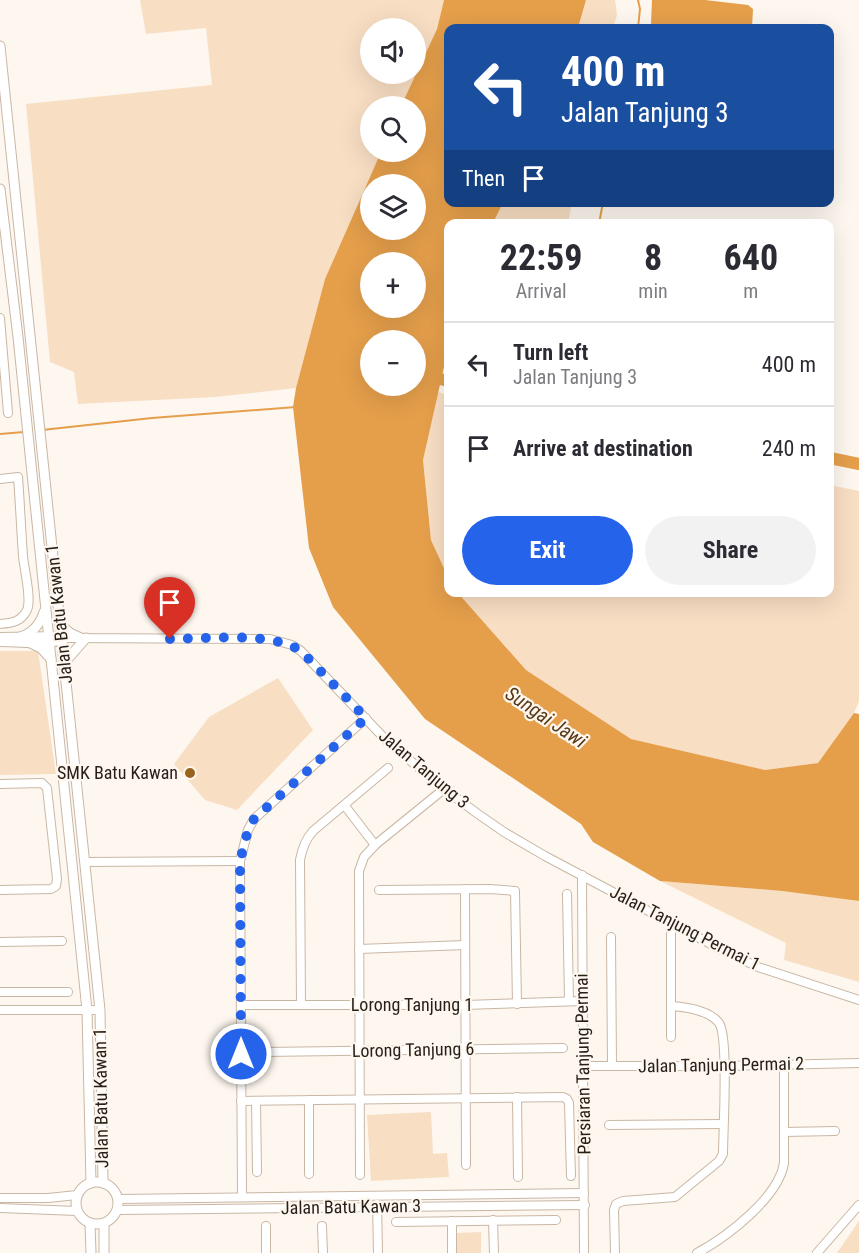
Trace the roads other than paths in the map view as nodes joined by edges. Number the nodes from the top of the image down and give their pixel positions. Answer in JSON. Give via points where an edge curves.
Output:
{"nodes":[{"id":1,"x":0,"y":46,"type":"edge"},
{"id":2,"x":0,"y":189,"type":"edge"},
{"id":3,"x":1,"y":223,"type":"edge"},
{"id":4,"x":0,"y":318,"type":"edge"},
{"id":5,"x":18,"y":338,"type":"junction"},
{"id":6,"x":1,"y":339,"type":"edge"},
{"id":7,"x":8,"y":413,"type":"dead end"},
{"id":8,"x":0,"y":479,"type":"edge"},
{"id":9,"x":46,"y":608,"type":"junction"},
{"id":10,"x":0,"y":624,"type":"edge"},
{"id":11,"x":60,"y":624,"type":"junction"},
{"id":12,"x":0,"y":638,"type":"edge"},
{"id":13,"x":63,"y":638,"type":"junction"},
{"id":14,"x":83,"y":638,"type":"junction"},
{"id":15,"x":49,"y":639,"type":"junction"},
{"id":16,"x":24,"y":640,"type":"junction"},
{"id":17,"x":0,"y":642,"type":"edge"},
{"id":18,"x":51,"y":659,"type":"junction"},
{"id":19,"x":65,"y":662,"type":"junction"},
{"id":20,"x":366,"y":718,"type":"junction"},
{"id":21,"x":388,"y":768,"type":"dead end"},
{"id":22,"x":0,"y":784,"type":"edge"},
{"id":23,"x":444,"y":789,"type":"junction"},
{"id":24,"x":345,"y":806,"type":"junction"},
{"id":25,"x":375,"y":845,"type":"junction"},
{"id":26,"x":240,"y":861,"type":"junction"},
{"id":27,"x":85,"y":862,"type":"junction"},
{"id":28,"x":582,"y":875,"type":"junction"},
{"id":29,"x":465,"y":889,"type":"junction"},
{"id":30,"x":0,"y":890,"type":"edge"},
{"id":31,"x":379,"y":890,"type":"dead end"},
{"id":32,"x":567,"y":894,"type":"dead end"},
{"id":33,"x":671,"y":923,"type":"junction"},
{"id":34,"x":611,"y":938,"type":"dead end"},
{"id":35,"x":62,"y":941,"type":"dead end"},
{"id":36,"x":0,"y":942,"type":"edge"},
{"id":37,"x":465,"y":945,"type":"junction"},
{"id":38,"x":359,"y":949,"type":"junction"},
{"id":39,"x":0,"y":992,"type":"edge"},
{"id":40,"x":68,"y":992,"type":"dead end"},
{"id":41,"x":859,"y":1000,"type":"edge"},
{"id":42,"x":569,"y":1001,"type":"junction"},
{"id":43,"x":582,"y":1001,"type":"junction"},
{"id":44,"x":360,"y":1004,"type":"junction"},
{"id":45,"x":517,"y":1004,"type":"junction"},
{"id":46,"x":241,"y":1005,"type":"junction"},
{"id":47,"x":301,"y":1005,"type":"junction"},
{"id":48,"x":465,"y":1005,"type":"junction"},
{"id":49,"x":671,"y":1006,"type":"junction"},
{"id":50,"x":0,"y":1010,"type":"edge"},
{"id":51,"x":87,"y":1010,"type":"junction"},
{"id":52,"x":100,"y":1010,"type":"junction"},
{"id":53,"x":672,"y":1037,"type":"dead end"},
{"id":54,"x":563,"y":1048,"type":"dead end"},
{"id":55,"x":465,"y":1050,"type":"junction"},
{"id":56,"x":360,"y":1051,"type":"junction"},
{"id":57,"x":263,"y":1053,"type":"dead end"},
{"id":58,"x":859,"y":1063,"type":"edge"},
{"id":59,"x":784,"y":1065,"type":"junction"},
{"id":60,"x":584,"y":1066,"type":"junction"},
{"id":61,"x":612,"y":1066,"type":"junction"},
{"id":62,"x":724,"y":1066,"type":"junction"},
{"id":63,"x":518,"y":1097,"type":"junction"},
{"id":64,"x":466,"y":1098,"type":"junction"},
{"id":65,"x":360,"y":1099,"type":"junction"},
{"id":66,"x":309,"y":1100,"type":"junction"},
{"id":67,"x":241,"y":1101,"type":"junction"},
{"id":68,"x":256,"y":1101,"type":"junction"},
{"id":69,"x":723,"y":1124,"type":"junction"},
{"id":70,"x":609,"y":1125,"type":"dead end"},
{"id":71,"x":835,"y":1131,"type":"dead end"},
{"id":72,"x":784,"y":1132,"type":"junction"},
{"id":73,"x":466,"y":1165,"type":"dead end"},
{"id":74,"x":257,"y":1172,"type":"dead end"},
{"id":75,"x":309,"y":1174,"type":"dead end"},
{"id":76,"x":360,"y":1175,"type":"dead end"},
{"id":77,"x":571,"y":1176,"type":"dead end"},
{"id":78,"x":518,"y":1177,"type":"dead end"},
{"id":79,"x":91,"y":1183,"type":"junction"},
{"id":80,"x":103,"y":1183,"type":"junction"},
{"id":81,"x":584,"y":1193,"type":"junction"},
{"id":82,"x":77,"y":1195,"type":"junction"},
{"id":83,"x":377,"y":1196,"type":"junction"},
{"id":84,"x":242,"y":1197,"type":"junction"},
{"id":85,"x":0,"y":1198,"type":"edge"},
{"id":86,"x":118,"y":1199,"type":"junction"},
{"id":87,"x":585,"y":1205,"type":"junction"},
{"id":88,"x":859,"y":1205,"type":"edge"},
{"id":89,"x":377,"y":1207,"type":"junction"},
{"id":90,"x":0,"y":1208,"type":"edge"},
{"id":91,"x":117,"y":1210,"type":"junction"},
{"id":92,"x":77,"y":1211,"type":"junction"},
{"id":93,"x":556,"y":1220,"type":"dead end"},
{"id":94,"x":452,"y":1221,"type":"junction"},
{"id":95,"x":493,"y":1221,"type":"junction"},
{"id":96,"x":396,"y":1222,"type":"dead end"},
{"id":97,"x":90,"y":1223,"type":"junction"},
{"id":98,"x":104,"y":1223,"type":"junction"},
{"id":99,"x":266,"y":1226,"type":"dead end"},
{"id":100,"x":322,"y":1226,"type":"dead end"},
{"id":101,"x":91,"y":1253,"type":"edge"},
{"id":102,"x":104,"y":1253,"type":"edge"},
{"id":103,"x":266,"y":1253,"type":"edge"},
{"id":104,"x":323,"y":1253,"type":"edge"},
{"id":105,"x":378,"y":1253,"type":"edge"},
{"id":106,"x":452,"y":1253,"type":"edge"},
{"id":107,"x":494,"y":1253,"type":"edge"},
{"id":108,"x":584,"y":1253,"type":"edge"},
{"id":109,"x":615,"y":1253,"type":"edge"},
{"id":110,"x":698,"y":1253,"type":"edge"},
{"id":111,"x":817,"y":1253,"type":"edge"}],
"edges":[{"from":1,"to":11,"type":"street","name":"Jalan Batu Kawan 1"},
{"from":2,"to":3,"type":"street","name":"Jalan Batu Kawan 1"},
{"from":3,"to":5,"type":"street","name":"Jalan Batu Kawan 1"},
{"from":4,"to":6,"type":"street"},
{"from":5,"to":6,"type":"street"},
{"from":5,"to":9,"type":"street","name":"Jalan Batu Kawan 1"},
{"from":6,"to":7,"type":"street"},
{"from":8,"to":10,"type":"street","via":[[18,477],[29,604],[18,621]]},
{"from":9,"to":15,"type":"street","name":"Jalan Batu Kawan 1"},
{"from":9,"to":16,"type":"street","via":[[37,627]]},
{"from":11,"to":13,"type":"street","name":"Jalan Batu Kawan 1"},
{"from":11,"to":14,"type":"street"},
{"from":12,"to":16,"type":"street"},
{"from":13,"to":14,"type":"street","name":"Jalan Tanjung 3"},
{"from":13,"to":15,"type":"street","name":"Jalan Tanjung 3"},
{"from":13,"to":19,"type":"street","name":"Jalan Batu Kawan 1"},
{"from":14,"to":19,"type":"street"},
{"from":14,"to":20,"type":"street","name":"Jalan Tanjung 3","via":[[246,638],[282,642],[301,651]]},
{"from":15,"to":16,"type":"street","name":"Jalan Tanjung 3"},
{"from":15,"to":18,"type":"street","name":"Jalan Batu Kawan 1"},
{"from":16,"to":17,"type":"street"},
{"from":16,"to":18,"type":"street"},
{"from":18,"to":51,"type":"street","name":"Jalan Batu Kawan 1"},
{"from":19,"to":27,"type":"street","name":"Jalan Batu Kawan 1"},
{"from":20,"to":23,"type":"street","name":"Jalan Tanjung 3"},
{"from":20,"to":26,"type":"street","via":[[254,819]]},
{"from":21,"to":24,"type":"street"},
{"from":22,"to":30,"type":"street","via":[[45,785],[57,879],[51,889]]},
{"from":23,"to":25,"type":"street"},
{"from":23,"to":28,"type":"street","name":"Jalan Tanjung 3","via":[[504,832]]},
{"from":24,"to":25,"type":"street"},
{"from":24,"to":47,"type":"street","via":[[306,839],[300,860]]},
{"from":25,"to":38,"type":"street","via":[[364,857],[359,871]]},
{"from":26,"to":27,"type":"street"},
{"from":26,"to":46,"type":"street"},
{"from":27,"to":52,"type":"street","name":"Jalan Batu Kawan 1"},
{"from":28,"to":33,"type":"street","name":"Jalan Tanjung Permai 1"},
{"from":28,"to":43,"type":"street","name":"Persiaran Tanjung Permai"},
{"from":29,"to":31,"type":"street"},
{"from":29,"to":37,"type":"street"},
{"from":29,"to":45,"type":"street","via":[[512,890],[517,894]]},
{"from":32,"to":42,"type":"street"},
{"from":33,"to":41,"type":"street","name":"Jalan Tanjung Permai 1","via":[[758,967]]},
{"from":33,"to":49,"type":"street"},
{"from":34,"to":61,"type":"street"},
{"from":35,"to":36,"type":"street"},
{"from":37,"to":38,"type":"street"},
{"from":37,"to":48,"type":"street"},
{"from":38,"to":44,"type":"street"},
{"from":39,"to":40,"type":"street"},
{"from":42,"to":43,"type":"street","name":"Lorong Tanjung 1"},
{"from":42,"to":45,"type":"street","name":"Lorong Tanjung 1"},
{"from":43,"to":60,"type":"street","name":"Persiaran Tanjung Permai"},
{"from":44,"to":47,"type":"street","name":"Lorong Tanjung 1"},
{"from":44,"to":48,"type":"street","name":"Lorong Tanjung 1"},
{"from":44,"to":56,"type":"street"},
{"from":45,"to":48,"type":"street","name":"Lorong Tanjung 1"},
{"from":46,"to":47,"type":"street","name":"Lorong Tanjung 1"},
{"from":46,"to":67,"type":"street"},
{"from":48,"to":55,"type":"street"},
{"from":49,"to":53,"type":"street"},
{"from":49,"to":62,"type":"street","via":[[695,1010],[717,1021],[723,1035]]},
{"from":50,"to":51,"type":"street"},
{"from":51,"to":52,"type":"street"},
{"from":51,"to":79,"type":"street","name":"Jalan Batu Kawan 1"},
{"from":52,"to":80,"type":"street","name":"Jalan Batu Kawan 1"},
{"from":54,"to":55,"type":"street","name":"Lorong Tanjung 6"},
{"from":55,"to":56,"type":"street","name":"Lorong Tanjung 6"},
{"from":55,"to":64,"type":"street"},
{"from":56,"to":57,"type":"street","name":"Lorong Tanjung 6"},
{"from":56,"to":65,"type":"street"},
{"from":58,"to":59,"type":"street","name":"Jalan Tanjung Permai 2"},
{"from":59,"to":62,"type":"street","name":"Jalan Tanjung Permai 2"},
{"from":59,"to":72,"type":"street"},
{"from":60,"to":61,"type":"street","name":"Jalan Tanjung Permai 2"},
{"from":60,"to":81,"type":"street","name":"Persiaran Tanjung Permai"},
{"from":61,"to":62,"type":"street","name":"Jalan Tanjung Permai 2"},
{"from":62,"to":69,"type":"street"},
{"from":63,"to":64,"type":"street"},
{"from":63,"to":77,"type":"street","via":[[567,1099]]},
{"from":63,"to":78,"type":"street"},
{"from":64,"to":65,"type":"street"},
{"from":64,"to":73,"type":"street"},
{"from":65,"to":66,"type":"street"},
{"from":65,"to":76,"type":"street"},
{"from":66,"to":68,"type":"street"},
{"from":66,"to":75,"type":"street"},
{"from":67,"to":68,"type":"street"},
{"from":67,"to":84,"type":"street"},
{"from":68,"to":74,"type":"street"},
{"from":69,"to":70,"type":"street"},
{"from":69,"to":109,"type":"street","via":[[722,1158],[680,1194],[671,1199],[616,1204]]},
{"from":71,"to":72,"type":"street"},
{"from":72,"to":110,"type":"street","via":[[783,1172],[778,1183],[742,1221]]},
{"from":79,"to":80,"type":"street"},
{"from":79,"to":82,"type":"street"},
{"from":80,"to":86,"type":"street"},
{"from":81,"to":83,"type":"street","name":"Jalan Batu Kawan 3"},
{"from":81,"to":87,"type":"street","name":"Persiaran Tanjung Permai"},
{"from":82,"to":85,"type":"street"},
{"from":82,"to":92,"type":"street"},
{"from":83,"to":84,"type":"street","name":"Jalan Batu Kawan 3"},
{"from":83,"to":89,"type":"street"},
{"from":84,"to":86,"type":"street","name":"Jalan Batu Kawan 3"},
{"from":86,"to":91,"type":"street"},
{"from":87,"to":89,"type":"street","name":"Jalan Batu Kawan 3"},
{"from":87,"to":108,"type":"street","name":"Persiaran Tanjung Permai"},
{"from":88,"to":111,"type":"street"},
{"from":89,"to":91,"type":"street","name":"Jalan Batu Kawan 3"},
{"from":89,"to":105,"type":"street"},
{"from":90,"to":92,"type":"street"},
{"from":91,"to":98,"type":"street"},
{"from":92,"to":97,"type":"street"},
{"from":93,"to":95,"type":"street"},
{"from":94,"to":95,"type":"street"},
{"from":94,"to":96,"type":"street"},
{"from":94,"to":106,"type":"street"},
{"from":95,"to":107,"type":"street"},
{"from":97,"to":98,"type":"street"},
{"from":97,"to":101,"type":"street"},
{"from":98,"to":102,"type":"street"},
{"from":99,"to":103,"type":"street"},
{"from":100,"to":104,"type":"street"}]}
